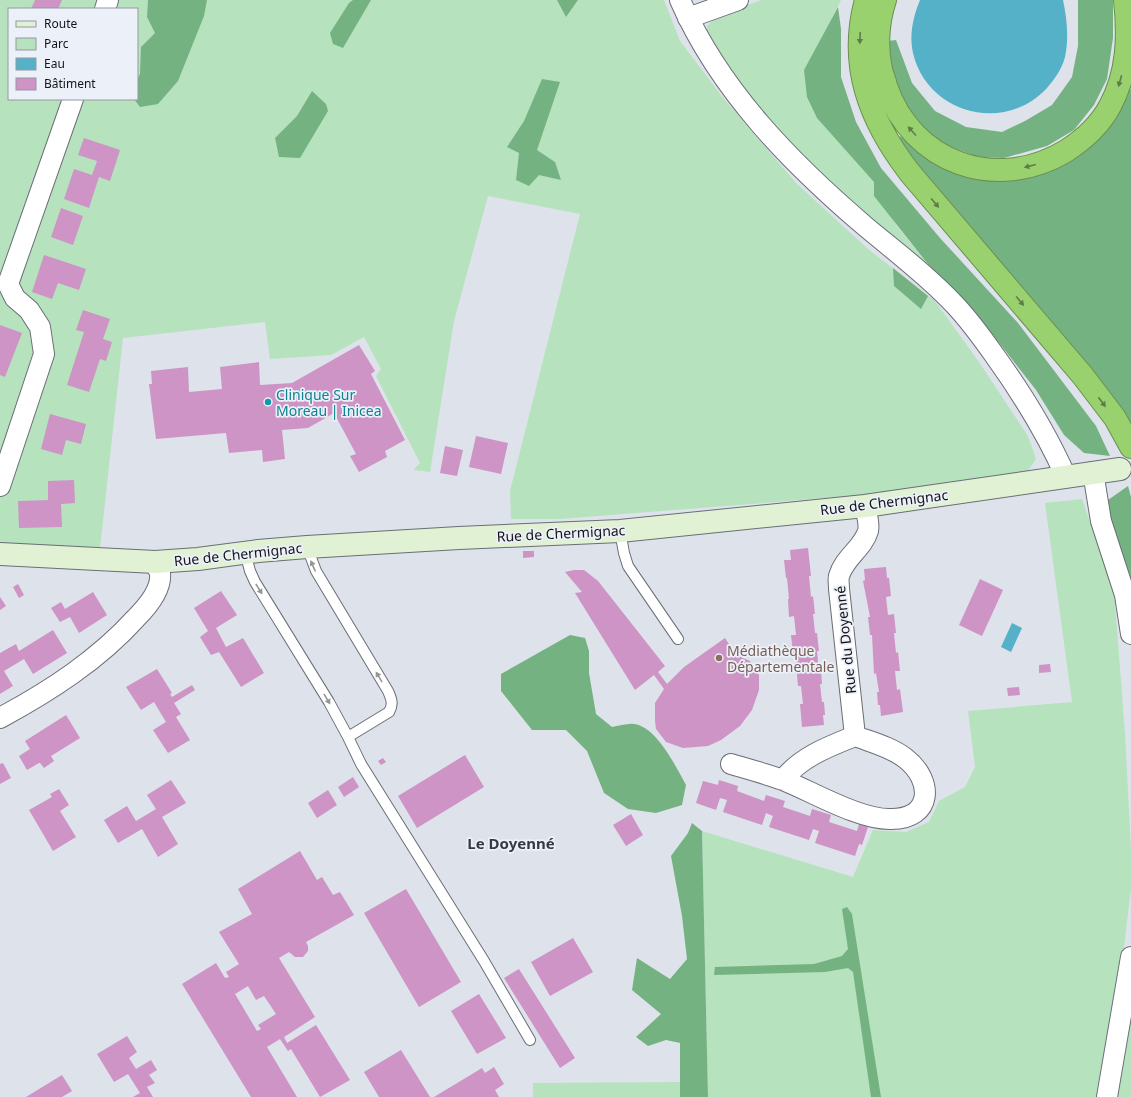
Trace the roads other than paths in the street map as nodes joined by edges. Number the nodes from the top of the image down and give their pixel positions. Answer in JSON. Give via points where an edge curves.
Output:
{"nodes":[{"id":1,"x":680,"y":0,"type":"edge"},
{"id":2,"x":738,"y":0,"type":"edge"},
{"id":3,"x":866,"y":0,"type":"edge"},
{"id":4,"x":885,"y":0,"type":"edge"},
{"id":5,"x":1125,"y":0,"type":"edge"},
{"id":6,"x":688,"y":18,"type":"junction"},
{"id":7,"x":74,"y":100,"type":"edge"},
{"id":8,"x":1127,"y":439,"type":"edge"},
{"id":9,"x":1120,"y":469,"type":"dead end"},
{"id":10,"x":1093,"y":472,"type":"junction"},
{"id":11,"x":1066,"y":477,"type":"junction"},
{"id":12,"x":0,"y":486,"type":"edge"},
{"id":13,"x":865,"y":506,"type":"junction"},
{"id":14,"x":620,"y":531,"type":"junction"},
{"id":15,"x":307,"y":547,"type":"junction"},
{"id":16,"x":245,"y":552,"type":"junction"},
{"id":17,"x":0,"y":554,"type":"edge"},
{"id":18,"x":155,"y":562,"type":"junction"},
{"id":19,"x":1131,"y":634,"type":"edge"},
{"id":20,"x":678,"y":639,"type":"dead end"},
{"id":21,"x":0,"y":718,"type":"edge"},
{"id":22,"x":855,"y":736,"type":"junction"},
{"id":23,"x":348,"y":737,"type":"junction"},
{"id":24,"x":731,"y":764,"type":"dead end"},
{"id":25,"x":782,"y":780,"type":"junction"},
{"id":26,"x":1131,"y":957,"type":"edge"},
{"id":27,"x":530,"y":1040,"type":"dead end"},
{"id":28,"x":1107,"y":1097,"type":"edge"}],
"edges":[{"from":1,"to":6,"type":"street"},
{"from":2,"to":6,"type":"street"},
{"from":3,"to":8,"type":"highway","one_way":true,"via":[[862,16],[859,60],[864,87],[882,133],[910,173],[1083,376]]},
{"from":5,"to":4,"type":"highway","one_way":true,"via":[[1127,44],[1124,68],[1118,88],[1099,122],[1075,145],[1057,156],[1018,169],[995,170],[973,167],[935,152],[904,123],[891,101],[881,69],[879,40],[881,11]]},
{"from":6,"to":11,"type":"street","via":[[721,74],[747,109],[782,148],[865,226],[926,276],[956,305],[978,332],[1031,410]]},
{"from":7,"to":12,"type":"street","via":[[8,284],[15,298],[29,310],[40,328],[44,354]]},
{"from":9,"to":10,"type":"street","name":"Rue de Chermignac"},
{"from":10,"to":11,"type":"street","name":"Rue de Chermignac"},
{"from":10,"to":19,"type":"street","via":[[1101,521],[1125,595]]},
{"from":11,"to":13,"type":"street","name":"Rue de Chermignac"},
{"from":13,"to":14,"type":"street","name":"Rue de Chermignac"},
{"from":13,"to":22,"type":"street","name":"Rue du Doyenné","via":[[868,531],[839,577]]},
{"from":14,"to":15,"type":"street","name":"Rue de Chermignac"},
{"from":14,"to":20,"type":"lane","via":[[628,566]]},
{"from":15,"to":16,"type":"street","name":"Rue de Chermignac"},
{"from":23,"to":15,"type":"lane","one_way":true,"via":[[389,712],[392,707],[391,699],[316,571]]},
{"from":16,"to":18,"type":"street","name":"Rue de Chermignac"},
{"from":16,"to":23,"type":"lane","one_way":true,"via":[[255,582]]},
{"from":17,"to":18,"type":"street","name":"Rue de Chermignac"},
{"from":18,"to":21,"type":"street","via":[[160,573],[154,595],[123,633],[101,653],[66,678]]},
{"from":22,"to":25,"type":"street","via":[[798,764]]},
{"from":22,"to":25,"type":"street","via":[[896,752],[915,767],[922,777],[926,796],[923,805],[916,812],[891,819],[874,817]]},
{"from":23,"to":27,"type":"lane","via":[[361,764],[484,961]]},
{"from":24,"to":25,"type":"street"},
{"from":26,"to":28,"type":"street"}]}
